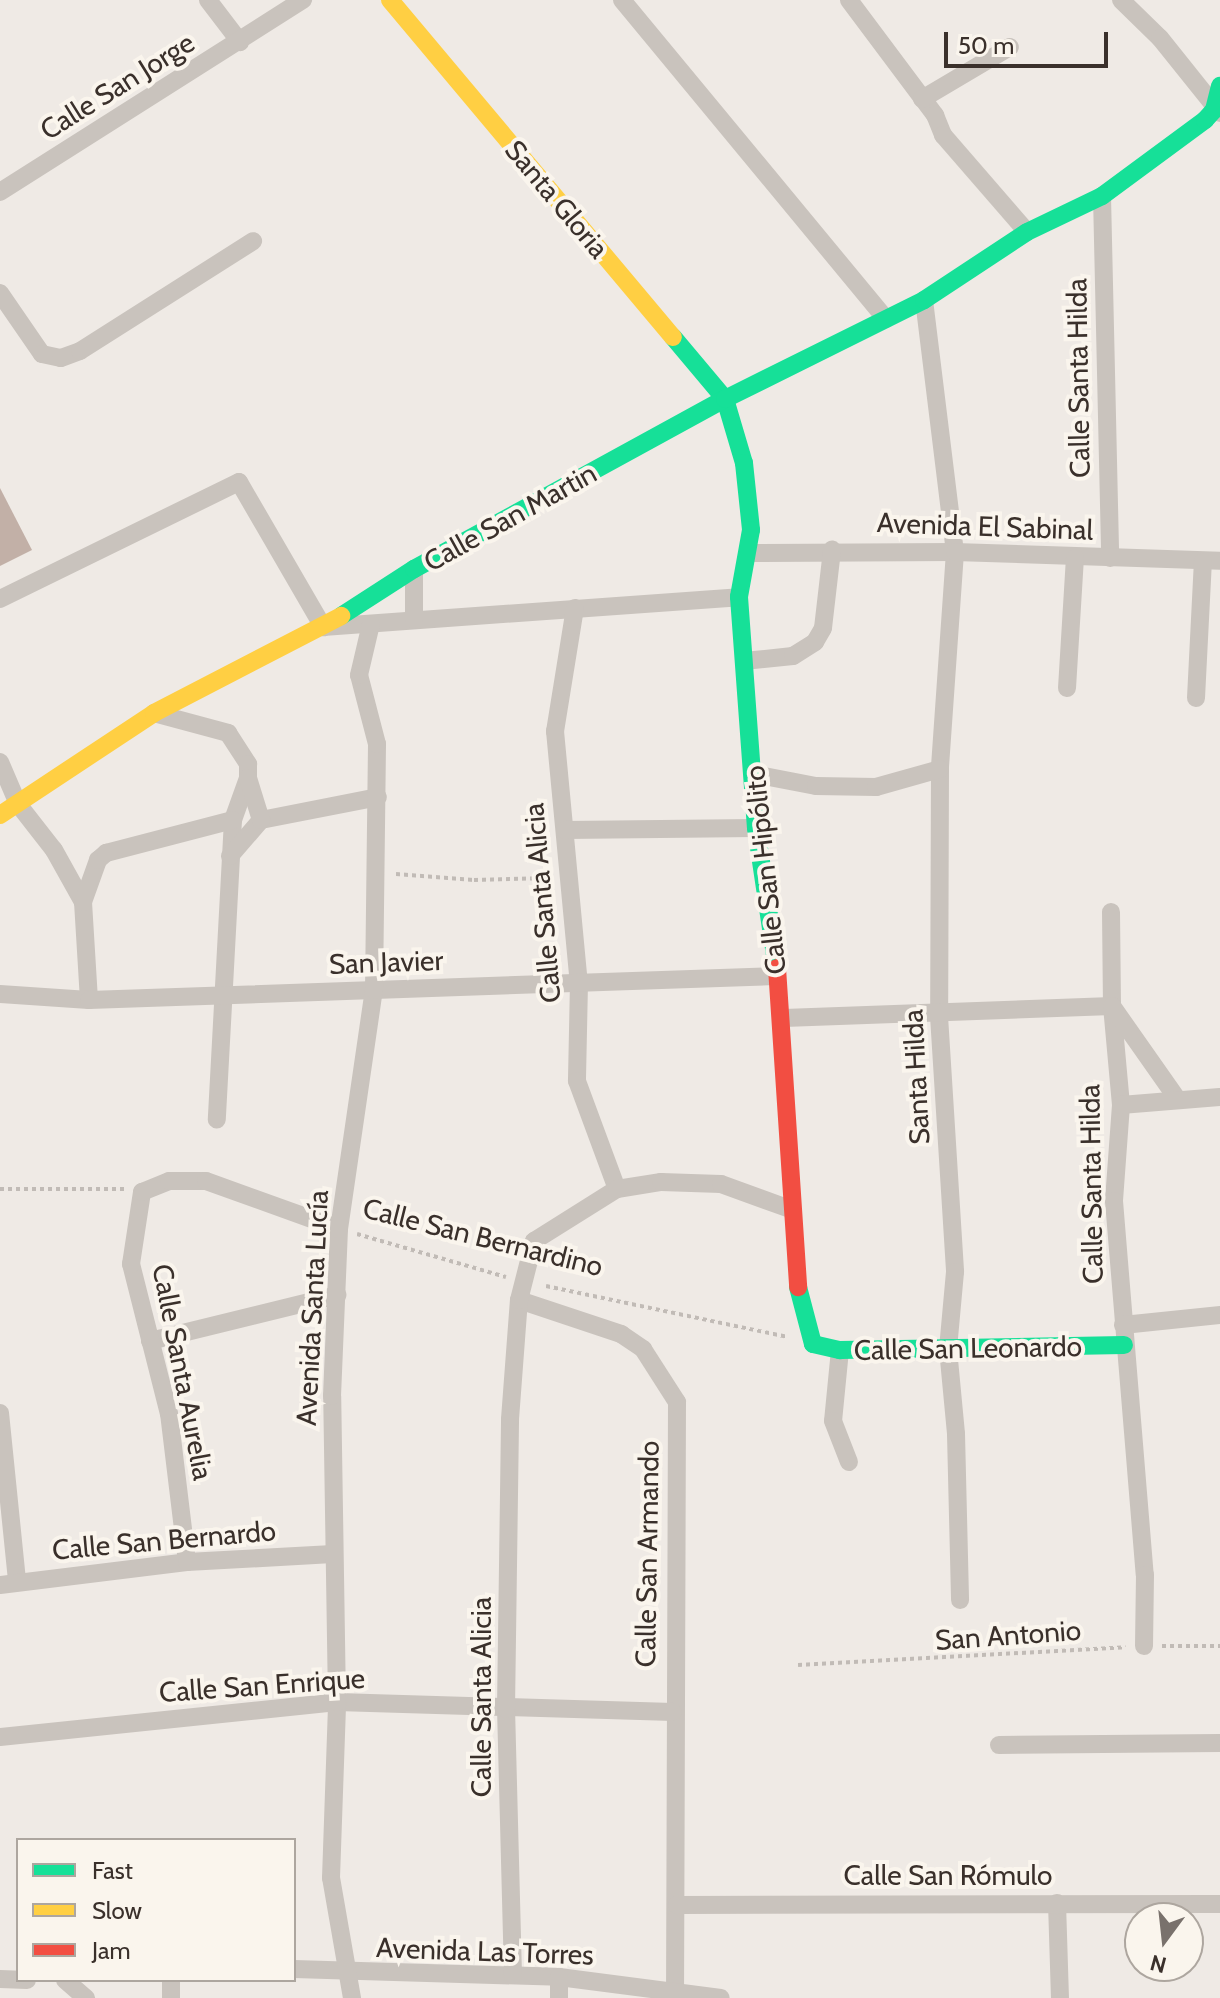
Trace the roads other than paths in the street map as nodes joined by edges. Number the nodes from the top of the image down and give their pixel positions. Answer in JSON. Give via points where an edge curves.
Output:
{"nodes":[{"id":1,"x":208,"y":0,"type":"edge"},
{"id":2,"x":303,"y":0,"type":"edge"},
{"id":3,"x":390,"y":0,"type":"edge"},
{"id":4,"x":622,"y":0,"type":"edge"},
{"id":5,"x":849,"y":0,"type":"edge"},
{"id":6,"x":1121,"y":0,"type":"edge"},
{"id":7,"x":240,"y":42,"type":"junction"},
{"id":8,"x":1010,"y":47,"type":"dead end"},
{"id":9,"x":1220,"y":86,"type":"edge"},
{"id":10,"x":922,"y":99,"type":"junction"},
{"id":11,"x":1217,"y":111,"type":"edge"},
{"id":12,"x":0,"y":192,"type":"edge"},
{"id":13,"x":1102,"y":196,"type":"junction"},
{"id":14,"x":1027,"y":232,"type":"junction"},
{"id":15,"x":253,"y":241,"type":"dead end"},
{"id":16,"x":0,"y":293,"type":"edge"},
{"id":17,"x":924,"y":300,"type":"junction"},
{"id":18,"x":886,"y":319,"type":"junction"},
{"id":19,"x":725,"y":399,"type":"junction"},
{"id":20,"x":832,"y":550,"type":"junction"},
{"id":21,"x":955,"y":552,"type":"junction"},
{"id":22,"x":749,"y":553,"type":"junction"},
{"id":23,"x":1075,"y":558,"type":"junction"},
{"id":24,"x":1110,"y":558,"type":"junction"},
{"id":25,"x":1212,"y":562,"type":"edge"},
{"id":26,"x":414,"y":569,"type":"junction"},
{"id":27,"x":739,"y":597,"type":"junction"},
{"id":28,"x":0,"y":599,"type":"edge"},
{"id":29,"x":575,"y":608,"type":"junction"},
{"id":30,"x":414,"y":620,"type":"junction"},
{"id":31,"x":371,"y":624,"type":"junction"},
{"id":32,"x":323,"y":627,"type":"junction"},
{"id":33,"x":744,"y":661,"type":"junction"},
{"id":34,"x":1067,"y":688,"type":"dead end"},
{"id":35,"x":1196,"y":698,"type":"dead end"},
{"id":36,"x":154,"y":713,"type":"junction"},
{"id":37,"x":0,"y":762,"type":"edge"},
{"id":38,"x":940,"y":769,"type":"junction"},
{"id":39,"x":754,"y":774,"type":"junction"},
{"id":40,"x":248,"y":778,"type":"junction"},
{"id":41,"x":378,"y":797,"type":"junction"},
{"id":42,"x":18,"y":804,"type":"junction"},
{"id":43,"x":0,"y":815,"type":"edge"},
{"id":44,"x":233,"y":820,"type":"junction"},
{"id":45,"x":261,"y":820,"type":"junction"},
{"id":46,"x":756,"y":828,"type":"junction"},
{"id":47,"x":565,"y":830,"type":"junction"},
{"id":48,"x":230,"y":856,"type":"junction"},
{"id":49,"x":83,"y":902,"type":"junction"},
{"id":50,"x":1111,"y":912,"type":"dead end"},
{"id":51,"x":775,"y":976,"type":"junction"},
{"id":52,"x":579,"y":983,"type":"junction"},
{"id":53,"x":374,"y":990,"type":"junction"},
{"id":54,"x":0,"y":994,"type":"edge"},
{"id":55,"x":222,"y":996,"type":"junction"},
{"id":56,"x":89,"y":1000,"type":"junction"},
{"id":57,"x":1112,"y":1006,"type":"junction"},
{"id":58,"x":939,"y":1016,"type":"junction"},
{"id":59,"x":784,"y":1018,"type":"junction"},
{"id":60,"x":1220,"y":1097,"type":"edge"},
{"id":61,"x":1178,"y":1100,"type":"junction"},
{"id":62,"x":1121,"y":1105,"type":"junction"},
{"id":63,"x":217,"y":1120,"type":"dead end"},
{"id":64,"x":617,"y":1189,"type":"junction"},
{"id":65,"x":142,"y":1192,"type":"joint"},
{"id":66,"x":790,"y":1209,"type":"junction"},
{"id":67,"x":339,"y":1229,"type":"junction"},
{"id":68,"x":521,"y":1291,"type":"junction"},
{"id":69,"x":337,"y":1295,"type":"junction"},
{"id":70,"x":1220,"y":1315,"type":"edge"},
{"id":71,"x":1123,"y":1325,"type":"junction"},
{"id":72,"x":150,"y":1341,"type":"junction"},
{"id":73,"x":813,"y":1344,"type":"joint"},
{"id":74,"x":1124,"y":1345,"type":"junction"},
{"id":75,"x":948,"y":1349,"type":"junction"},
{"id":76,"x":840,"y":1350,"type":"junction"},
{"id":77,"x":0,"y":1413,"type":"edge"},
{"id":78,"x":849,"y":1462,"type":"dead end"},
{"id":79,"x":333,"y":1554,"type":"junction"},
{"id":80,"x":187,"y":1562,"type":"junction"},
{"id":81,"x":8,"y":1583,"type":"edge"},
{"id":82,"x":960,"y":1600,"type":"dead end"},
{"id":83,"x":1144,"y":1646,"type":"road end"},
{"id":84,"x":337,"y":1702,"type":"junction"},
{"id":85,"x":506,"y":1709,"type":"junction"},
{"id":86,"x":673,"y":1712,"type":"junction"},
{"id":87,"x":0,"y":1737,"type":"edge"},
{"id":88,"x":1220,"y":1743,"type":"edge"},
{"id":89,"x":999,"y":1745,"type":"dead end"},
{"id":90,"x":1057,"y":1903,"type":"junction"},
{"id":91,"x":1220,"y":1904,"type":"edge"},
{"id":92,"x":677,"y":1905,"type":"junction"},
{"id":93,"x":296,"y":1969,"type":"edge"},
{"id":94,"x":348,"y":1974,"type":"junction"},
{"id":95,"x":513,"y":1975,"type":"junction"},
{"id":96,"x":559,"y":1977,"type":"junction"},
{"id":97,"x":67,"y":1982,"type":"edge"},
{"id":98,"x":643,"y":1990,"type":"junction"},
{"id":99,"x":675,"y":1991,"type":"junction"},
{"id":100,"x":86,"y":1998,"type":"edge"},
{"id":101,"x":352,"y":1998,"type":"edge"},
{"id":102,"x":559,"y":1998,"type":"edge"},
{"id":103,"x":624,"y":1998,"type":"edge"},
{"id":104,"x":721,"y":1998,"type":"edge"},
{"id":105,"x":1060,"y":1998,"type":"edge"}],
"edges":[{"from":1,"to":7,"type":"street"},
{"from":2,"to":7,"type":"street","name":"Calle San Jorge"},
{"from":3,"to":19,"type":"street","name":"Santa Gloria"},
{"from":4,"to":18,"type":"street"},
{"from":5,"to":10,"type":"street"},
{"from":6,"to":11,"type":"street","via":[[1160,38]]},
{"from":7,"to":12,"type":"street","name":"Calle San Jorge"},
{"from":8,"to":10,"type":"street"},
{"from":9,"to":11,"type":"street"},
{"from":10,"to":14,"type":"street","via":[[943,135]]},
{"from":11,"to":13,"type":"street","name":"Calle San Martin"},
{"from":13,"to":14,"type":"street","name":"Calle San Martin"},
{"from":13,"to":24,"type":"street","name":"Calle Santa Hilda"},
{"from":14,"to":17,"type":"street","name":"Calle San Martin"},
{"from":15,"to":16,"type":"street","via":[[61,358],[42,354]]},
{"from":17,"to":18,"type":"street","name":"Calle San Martin"},
{"from":17,"to":21,"type":"street","name":"Santa Hilda"},
{"from":18,"to":19,"type":"street","name":"Calle San Martin"},
{"from":19,"to":22,"type":"street","name":"Calle San Hipólito","via":[[744,463]]},
{"from":19,"to":26,"type":"street","name":"Calle San Martin"},
{"from":20,"to":21,"type":"street","name":"Avenida El Sabinal"},
{"from":20,"to":22,"type":"street","name":"Avenida El Sabinal"},
{"from":20,"to":33,"type":"street","via":[[823,628],[815,642],[793,656]]},
{"from":21,"to":23,"type":"street","name":"Avenida El Sabinal"},
{"from":21,"to":38,"type":"street","name":"Santa Hilda"},
{"from":22,"to":27,"type":"street","name":"Calle San Hipólito"},
{"from":23,"to":24,"type":"street","name":"Avenida El Sabinal"},
{"from":23,"to":34,"type":"street"},
{"from":24,"to":25,"type":"street","name":"Avenida El Sabinal"},
{"from":25,"to":35,"type":"street"},
{"from":26,"to":30,"type":"street"},
{"from":26,"to":32,"type":"street","name":"Calle San Martin"},
{"from":27,"to":29,"type":"street"},
{"from":27,"to":33,"type":"street","name":"Calle San Hipólito"},
{"from":28,"to":32,"type":"street","via":[[239,482]]},
{"from":29,"to":30,"type":"street"},
{"from":29,"to":47,"type":"street","name":"Calle Santa Alicia","via":[[555,731]]},
{"from":30,"to":31,"type":"street"},
{"from":31,"to":32,"type":"street"},
{"from":31,"to":41,"type":"street","name":"Avenida Santa Lucía","via":[[359,675],[375,731]]},
{"from":32,"to":36,"type":"street","name":"Calle San Martin"},
{"from":33,"to":39,"type":"street","name":"Calle San Hipólito"},
{"from":36,"to":40,"type":"street","via":[[228,733],[240,745]]},
{"from":36,"to":42,"type":"street","name":"Calle San Martin"},
{"from":37,"to":42,"type":"street"},
{"from":38,"to":39,"type":"street","via":[[876,787],[816,786]]},
{"from":38,"to":58,"type":"street","name":"Santa Hilda"},
{"from":39,"to":46,"type":"street","name":"Calle San Hipólito"},
{"from":40,"to":44,"type":"street"},
{"from":40,"to":45,"type":"street"},
{"from":41,"to":45,"type":"street"},
{"from":41,"to":53,"type":"street","name":"Avenida Santa Lucía"},
{"from":42,"to":43,"type":"street","name":"Calle San Martin"},
{"from":42,"to":49,"type":"street","via":[[54,850]]},
{"from":44,"to":48,"type":"street"},
{"from":44,"to":49,"type":"street","via":[[106,853],[98,860]]},
{"from":45,"to":48,"type":"street"},
{"from":46,"to":47,"type":"street"},
{"from":46,"to":51,"type":"street","name":"Calle San Hipólito"},
{"from":47,"to":52,"type":"street","name":"Calle Santa Alicia","via":[[565,878]]},
{"from":48,"to":55,"type":"street"},
{"from":49,"to":56,"type":"street"},
{"from":50,"to":57,"type":"street","name":"Calle Santa Hilda"},
{"from":51,"to":52,"type":"street","name":"San Javier"},
{"from":51,"to":59,"type":"street","name":"Calle San Hipólito"},
{"from":52,"to":53,"type":"street","name":"San Javier"},
{"from":52,"to":64,"type":"street","name":"Calle Santa Alicia","via":[[577,1081]]},
{"from":53,"to":55,"type":"street","name":"San Javier"},
{"from":53,"to":67,"type":"street","name":"Avenida Santa Lucía"},
{"from":54,"to":56,"type":"street","name":"San Javier"},
{"from":55,"to":56,"type":"street","name":"San Javier"},
{"from":55,"to":63,"type":"street"},
{"from":57,"to":58,"type":"street"},
{"from":57,"to":61,"type":"street"},
{"from":57,"to":62,"type":"street","name":"Calle Santa Hilda"},
{"from":58,"to":59,"type":"street"},
{"from":58,"to":75,"type":"street","name":"Santa Hilda","via":[[955,1272]]},
{"from":59,"to":66,"type":"street","name":"Calle San Hipólito"},
{"from":60,"to":61,"type":"street"},
{"from":61,"to":62,"type":"street"},
{"from":62,"to":71,"type":"street","name":"Calle Santa Hilda","via":[[1114,1201]]},
{"from":64,"to":66,"type":"street","via":[[661,1182],[721,1184]]},
{"from":64,"to":68,"type":"street","name":"Calle Santa Alicia","via":[[534,1241]]},
{"from":65,"to":67,"type":"street","name":"Calle San Bernardino","via":[[169,1181],[206,1181]]},
{"from":65,"to":72,"type":"street","name":"Calle Santa Aurelia","via":[[131,1264]]},
{"from":66,"to":73,"type":"street","name":"Calle San Hipólito","via":[[799,1292]]},
{"from":67,"to":69,"type":"street","name":"Avenida Santa Lucía"},
{"from":68,"to":85,"type":"street","name":"Calle Santa Alicia","via":[[510,1419]]},
{"from":68,"to":86,"type":"street","name":"Calle San Armando","via":[[621,1334],[643,1349],[677,1402]]},
{"from":69,"to":72,"type":"street"},
{"from":69,"to":79,"type":"street","name":"Avenida Santa Lucía"},
{"from":70,"to":71,"type":"street"},
{"from":71,"to":74,"type":"street","name":"Calle Santa Hilda"},
{"from":72,"to":80,"type":"street","name":"Calle Santa Aurelia","via":[[169,1414]]},
{"from":73,"to":76,"type":"street","name":"Calle San Leonardo"},
{"from":74,"to":75,"type":"street","name":"Calle San Leonardo"},
{"from":74,"to":83,"type":"street","name":"Calle Santa Hilda","via":[[1145,1575]]},
{"from":75,"to":76,"type":"street","name":"Calle San Leonardo"},
{"from":75,"to":82,"type":"street","name":"Santa Hilda"},
{"from":76,"to":78,"type":"street","via":[[833,1421]]},
{"from":77,"to":81,"type":"street"},
{"from":79,"to":80,"type":"street","name":"Calle San Bernardo"},
{"from":79,"to":84,"type":"street","name":"Avenida Santa Lucía"},
{"from":80,"to":81,"type":"street","name":"Calle San Bernardo"},
{"from":84,"to":85,"type":"street","name":"Calle San Enrique"},
{"from":84,"to":87,"type":"street","name":"Calle San Enrique"},
{"from":84,"to":94,"type":"street","name":"Avenida Santa Lucía","via":[[331,1878]]},
{"from":85,"to":86,"type":"street","name":"Calle San Enrique"},
{"from":85,"to":95,"type":"street","name":"Calle Santa Alicia"},
{"from":86,"to":92,"type":"street","name":"Calle San Armando"},
{"from":88,"to":89,"type":"street"},
{"from":90,"to":91,"type":"street","name":"Calle San Rómulo"},
{"from":90,"to":92,"type":"street","name":"Calle San Rómulo"},
{"from":90,"to":105,"type":"street"},
{"from":92,"to":99,"type":"street","name":"Calle San Armando"},
{"from":93,"to":94,"type":"street","name":"Avenida Las Torres"},
{"from":94,"to":95,"type":"street","name":"Avenida Las Torres"},
{"from":94,"to":101,"type":"street","name":"Avenida Santa Lucía"},
{"from":95,"to":96,"type":"street","name":"Avenida Las Torres"},
{"from":96,"to":98,"type":"street","name":"Avenida Las Torres"},
{"from":96,"to":102,"type":"street"},
{"from":97,"to":100,"type":"street"},
{"from":98,"to":99,"type":"street","name":"Avenida Las Torres"},
{"from":98,"to":103,"type":"street"},
{"from":99,"to":104,"type":"street","name":"Avenida Las Torres"}]}
